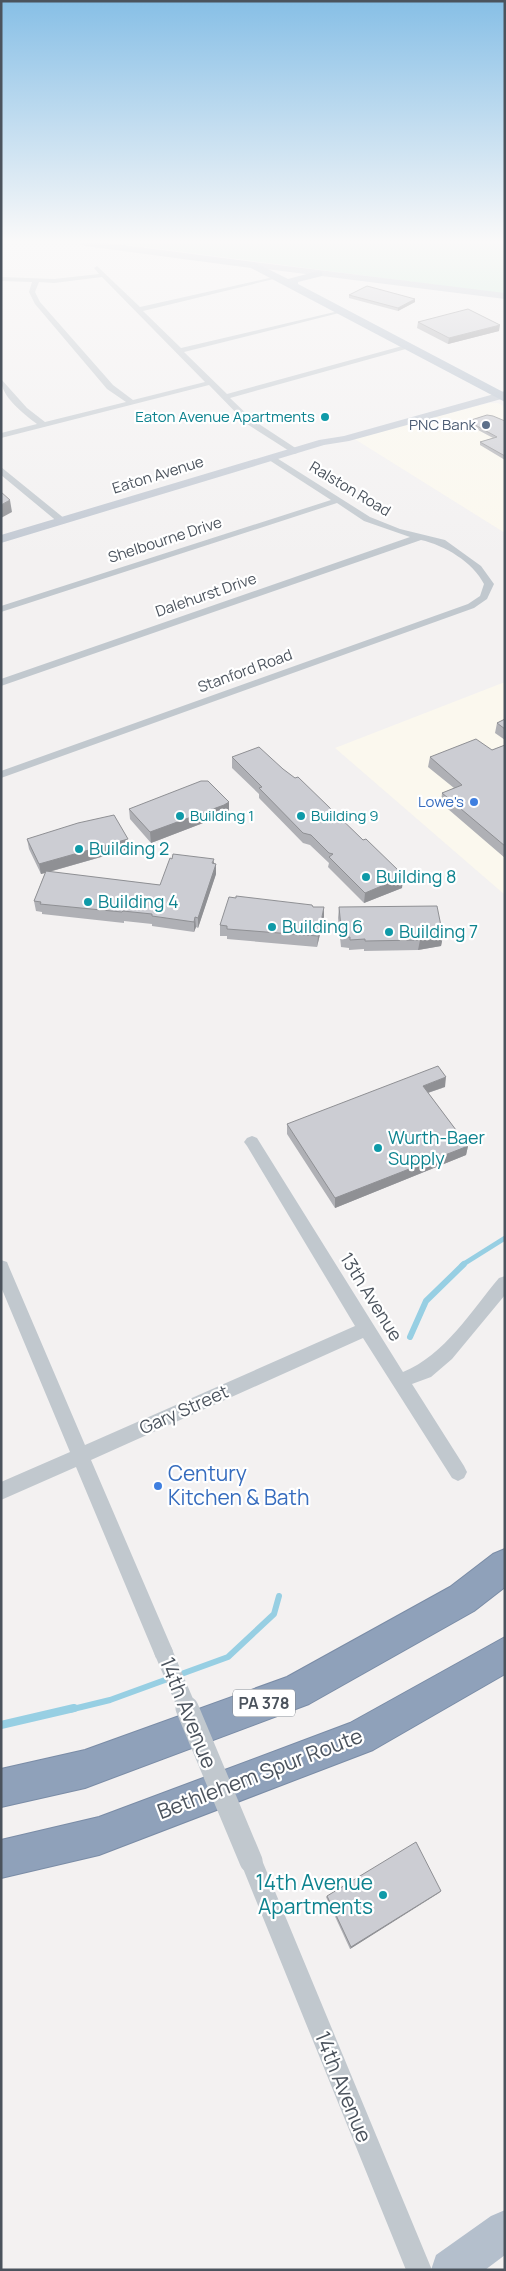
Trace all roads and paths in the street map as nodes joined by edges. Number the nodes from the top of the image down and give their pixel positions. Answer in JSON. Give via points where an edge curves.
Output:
{"nodes":[{"id":1,"x":77,"y":349,"type":"edge"},
{"id":2,"x":186,"y":349,"type":"edge"},
{"id":3,"x":402,"y":349,"type":"edge"},
{"id":4,"x":413,"y":349,"type":"edge"},
{"id":5,"x":178,"y":351,"type":"joint"},
{"id":6,"x":1,"y":380,"type":"edge"},
{"id":7,"x":209,"y":383,"type":"junction"},
{"id":8,"x":501,"y":393,"type":"edge"},
{"id":9,"x":224,"y":397,"type":"junction"},
{"id":10,"x":131,"y":402,"type":"junction"},
{"id":11,"x":43,"y":425,"type":"junction"},
{"id":12,"x":1,"y":436,"type":"edge"},
{"id":13,"x":294,"y":451,"type":"junction"},
{"id":14,"x":272,"y":458,"type":"junction"},
{"id":15,"x":1,"y":470,"type":"edge"},
{"id":16,"x":338,"y":500,"type":"junction"},
{"id":17,"x":62,"y":521,"type":"junction"},
{"id":18,"x":421,"y":536,"type":"junction"},
{"id":19,"x":1,"y":539,"type":"edge"},
{"id":20,"x":489,"y":584,"type":"joint"},
{"id":21,"x":1,"y":609,"type":"edge"},
{"id":22,"x":1,"y":683,"type":"edge"},
{"id":23,"x":1,"y":775,"type":"edge"},
{"id":24,"x":252,"y":1142,"type":"dead end"},
{"id":25,"x":1,"y":1267,"type":"edge"},
{"id":26,"x":505,"y":1283,"type":"edge"},
{"id":27,"x":366,"y":1329,"type":"junction"},
{"id":28,"x":400,"y":1381,"type":"junction"},
{"id":29,"x":80,"y":1455,"type":"junction"},
{"id":30,"x":458,"y":1472,"type":"dead end"},
{"id":31,"x":1,"y":1490,"type":"edge"},
{"id":32,"x":505,"y":1566,"type":"edge"},
{"id":33,"x":505,"y":1654,"type":"edge"},
{"id":34,"x":1,"y":1788,"type":"edge"},
{"id":35,"x":1,"y":1859,"type":"edge"},
{"id":36,"x":505,"y":2230,"type":"edge"},
{"id":37,"x":419,"y":2270,"type":"edge"},
{"id":38,"x":451,"y":2270,"type":"edge"}],
"edges":[{"from":1,"to":10,"type":"street","via":[[110,387]]},
{"from":2,"to":5,"type":"street"},
{"from":3,"to":9,"type":"street"},
{"from":4,"to":8,"type":"main road"},
{"from":5,"to":7,"type":"street","name":"Ralston Road"},
{"from":6,"to":11,"type":"street","via":[[24,410]]},
{"from":7,"to":9,"type":"street","name":"Ralston Road"},
{"from":7,"to":10,"type":"street"},
{"from":8,"to":13,"type":"street","name":"Eaton Avenue"},
{"from":9,"to":13,"type":"street","name":"Ralston Road","via":[[250,422]]},
{"from":10,"to":11,"type":"street"},
{"from":11,"to":12,"type":"street"},
{"from":13,"to":14,"type":"street","name":"Eaton Avenue"},
{"from":14,"to":16,"type":"street","name":"Ralston Road"},
{"from":14,"to":17,"type":"street","name":"Eaton Avenue"},
{"from":15,"to":17,"type":"street"},
{"from":16,"to":18,"type":"street","name":"Ralston Road","via":[[383,526]]},
{"from":16,"to":21,"type":"street","name":"Shelbourne Drive"},
{"from":17,"to":19,"type":"street","name":"Eaton Avenue"},
{"from":18,"to":20,"type":"street","name":"Ralston Road","via":[[442,542],[478,568]]},
{"from":18,"to":22,"type":"street","name":"Dalehurst Drive"},
{"from":20,"to":23,"type":"street","name":"Stanford Road","via":[[484,597],[471,606]]},
{"from":24,"to":27,"type":"street","name":"13th Avenue"},
{"from":25,"to":29,"type":"street","name":"14th Avenue"},
{"from":26,"to":28,"type":"street","via":[[446,1354],[425,1371]]},
{"from":27,"to":28,"type":"street","name":"13th Avenue"},
{"from":27,"to":29,"type":"street","name":"Gary Street"},
{"from":28,"to":30,"type":"street","name":"13th Avenue"},
{"from":29,"to":31,"type":"street","name":"Gary Street"},
{"from":29,"to":37,"type":"street","name":"14th Avenue","bridge":true},
{"from":32,"to":34,"type":"highway","number":"PA 378","via":[[462,1599],[296,1691],[84,1769]]},
{"from":33,"to":35,"type":"highway","name":"Bethlehem Spur Route","via":[[360,1737],[99,1836]]},
{"from":36,"to":38,"type":"main road"}]}
